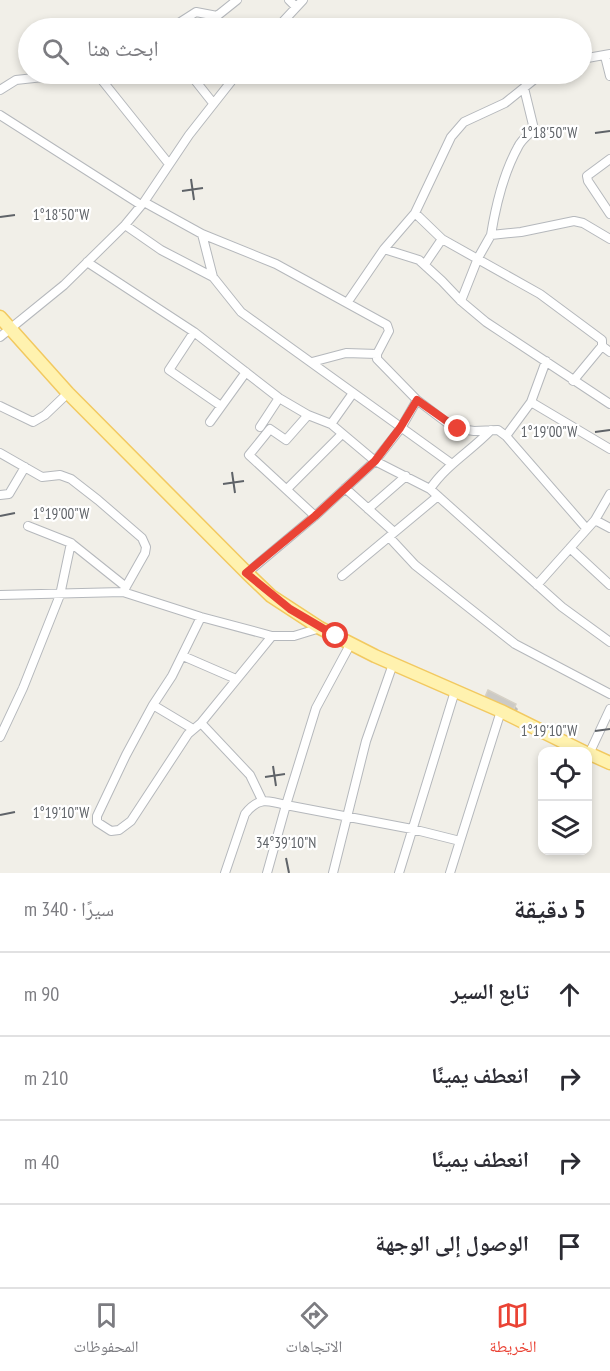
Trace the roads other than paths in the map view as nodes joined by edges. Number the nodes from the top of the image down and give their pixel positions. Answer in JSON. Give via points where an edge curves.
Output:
{"nodes":[{"id":1,"x":237,"y":0,"type":"edge"},
{"id":2,"x":289,"y":0,"type":"edge"},
{"id":3,"x":303,"y":0,"type":"edge"},
{"id":4,"x":296,"y":7,"type":"junction"},
{"id":5,"x":187,"y":18,"type":"edge"},
{"id":6,"x":286,"y":18,"type":"edge"},
{"id":7,"x":607,"y":55,"type":"edge"},
{"id":8,"x":592,"y":57,"type":"edge"},
{"id":9,"x":610,"y":76,"type":"edge"},
{"id":10,"x":18,"y":80,"type":"edge"},
{"id":11,"x":105,"y":84,"type":"edge"},
{"id":12,"x":198,"y":84,"type":"edge"},
{"id":13,"x":229,"y":84,"type":"edge"},
{"id":14,"x":529,"y":84,"type":"edge"},
{"id":15,"x":524,"y":88,"type":"junction"},
{"id":16,"x":0,"y":90,"type":"edge"},
{"id":17,"x":213,"y":103,"type":"junction"},
{"id":18,"x":0,"y":115,"type":"edge"},
{"id":19,"x":610,"y":159,"type":"edge"},
{"id":20,"x":168,"y":164,"type":"junction"},
{"id":21,"x":143,"y":203,"type":"junction"},
{"id":22,"x":415,"y":213,"type":"junction"},
{"id":23,"x":610,"y":214,"type":"edge"},
{"id":24,"x":125,"y":225,"type":"junction"},
{"id":25,"x":202,"y":234,"type":"junction"},
{"id":26,"x":491,"y":235,"type":"junction"},
{"id":27,"x":442,"y":239,"type":"junction"},
{"id":28,"x":610,"y":239,"type":"edge"},
{"id":29,"x":384,"y":249,"type":"junction"},
{"id":30,"x":478,"y":258,"type":"junction"},
{"id":31,"x":87,"y":262,"type":"junction"},
{"id":32,"x":425,"y":264,"type":"junction"},
{"id":33,"x":213,"y":277,"type":"junction"},
{"id":34,"x":461,"y":301,"type":"junction"},
{"id":35,"x":347,"y":303,"type":"junction"},
{"id":36,"x":0,"y":317,"type":"edge"},
{"id":37,"x":11,"y":329,"type":"junction"},
{"id":38,"x":194,"y":332,"type":"junction"},
{"id":39,"x":0,"y":337,"type":"edge"},
{"id":40,"x":602,"y":346,"type":"junction"},
{"id":41,"x":610,"y":352,"type":"edge"},
{"id":42,"x":377,"y":354,"type":"junction"},
{"id":43,"x":546,"y":361,"type":"junction"},
{"id":44,"x":312,"y":362,"type":"junction"},
{"id":45,"x":246,"y":372,"type":"junction"},
{"id":46,"x":573,"y":381,"type":"junction"},
{"id":47,"x":68,"y":393,"type":"junction"},
{"id":48,"x":353,"y":393,"type":"junction"},
{"id":49,"x":279,"y":398,"type":"junction"},
{"id":50,"x":417,"y":400,"type":"junction"},
{"id":51,"x":531,"y":402,"type":"junction"},
{"id":52,"x":610,"y":404,"type":"edge"},
{"id":53,"x":0,"y":406,"type":"edge"},
{"id":54,"x":221,"y":406,"type":"junction"},
{"id":55,"x":308,"y":415,"type":"junction"},
{"id":56,"x":210,"y":422,"type":"dead end"},
{"id":57,"x":331,"y":424,"type":"junction"},
{"id":58,"x":260,"y":427,"type":"dead end"},
{"id":59,"x":400,"y":428,"type":"junction"},
{"id":60,"x":491,"y":430,"type":"junction"},
{"id":61,"x":342,"y":434,"type":"junction"},
{"id":62,"x":506,"y":436,"type":"junction"},
{"id":63,"x":610,"y":449,"type":"edge"},
{"id":64,"x":0,"y":453,"type":"edge"},
{"id":65,"x":375,"y":461,"type":"junction"},
{"id":66,"x":452,"y":464,"type":"junction"},
{"id":67,"x":25,"y":467,"type":"junction"},
{"id":68,"x":406,"y":476,"type":"junction"},
{"id":69,"x":345,"y":488,"type":"junction"},
{"id":70,"x":287,"y":489,"type":"junction"},
{"id":71,"x":430,"y":489,"type":"junction"},
{"id":72,"x":610,"y":494,"type":"edge"},
{"id":73,"x":0,"y":495,"type":"edge"},
{"id":74,"x":438,"y":495,"type":"junction"},
{"id":75,"x":368,"y":509,"type":"junction"},
{"id":76,"x":315,"y":516,"type":"junction"},
{"id":77,"x":595,"y":520,"type":"junction"},
{"id":78,"x":28,"y":526,"type":"dead end"},
{"id":79,"x":586,"y":528,"type":"junction"},
{"id":80,"x":610,"y":528,"type":"edge"},
{"id":81,"x":391,"y":534,"type":"junction"},
{"id":82,"x":71,"y":543,"type":"junction"},
{"id":83,"x":570,"y":548,"type":"junction"},
{"id":84,"x":246,"y":573,"type":"junction"},
{"id":85,"x":342,"y":576,"type":"dead end"},
{"id":86,"x":537,"y":585,"type":"junction"},
{"id":87,"x":610,"y":585,"type":"edge"},
{"id":88,"x":125,"y":589,"type":"junction"},
{"id":89,"x":0,"y":595,"type":"edge"},
{"id":90,"x":60,"y":595,"type":"junction"},
{"id":91,"x":201,"y":617,"type":"junction"},
{"id":92,"x":320,"y":628,"type":"junction"},
{"id":93,"x":272,"y":636,"type":"junction"},
{"id":94,"x":610,"y":642,"type":"edge"},
{"id":95,"x":351,"y":643,"type":"junction"},
{"id":96,"x":183,"y":656,"type":"junction"},
{"id":97,"x":393,"y":664,"type":"junction"},
{"id":98,"x":236,"y":679,"type":"junction"},
{"id":99,"x":455,"y":691,"type":"junction"},
{"id":100,"x":610,"y":694,"type":"edge"},
{"id":101,"x":153,"y":705,"type":"junction"},
{"id":102,"x":610,"y":709,"type":"edge"},
{"id":103,"x":501,"y":711,"type":"junction"},
{"id":104,"x":201,"y":723,"type":"junction"},
{"id":105,"x":193,"y":729,"type":"junction"},
{"id":106,"x":0,"y":737,"type":"edge"},
{"id":107,"x":575,"y":747,"type":"edge"},
{"id":108,"x":590,"y":747,"type":"edge"},
{"id":109,"x":592,"y":755,"type":"edge"},
{"id":110,"x":610,"y":763,"type":"edge"},
{"id":111,"x":262,"y":800,"type":"junction"},
{"id":112,"x":286,"y":805,"type":"junction"},
{"id":113,"x":347,"y":817,"type":"junction"},
{"id":114,"x":412,"y":829,"type":"junction"},
{"id":115,"x":460,"y":841,"type":"junction"},
{"id":116,"x":225,"y":873,"type":"edge"},
{"id":117,"x":267,"y":873,"type":"edge"},
{"id":118,"x":333,"y":873,"type":"edge"},
{"id":119,"x":399,"y":873,"type":"edge"},
{"id":120,"x":450,"y":873,"type":"edge"}],
"edges":[{"from":1,"to":5,"type":"street","via":[[217,16],[196,12]]},
{"from":2,"to":4,"type":"street"},
{"from":3,"to":4,"type":"street"},
{"from":4,"to":6,"type":"street"},
{"from":7,"to":8,"type":"street"},
{"from":7,"to":9,"type":"street"},
{"from":10,"to":16,"type":"street"},
{"from":11,"to":20,"type":"street"},
{"from":12,"to":17,"type":"street"},
{"from":13,"to":17,"type":"street"},
{"from":14,"to":15,"type":"street"},
{"from":15,"to":22,"type":"street","via":[[505,103],[464,122],[451,137]]},
{"from":15,"to":26,"type":"street","via":[[534,129],[519,145],[501,187]]},
{"from":17,"to":20,"type":"street"},
{"from":18,"to":21,"type":"street"},
{"from":19,"to":23,"type":"street","via":[[587,176]]},
{"from":20,"to":21,"type":"street"},
{"from":21,"to":24,"type":"street"},
{"from":21,"to":25,"type":"street"},
{"from":22,"to":27,"type":"street"},
{"from":22,"to":29,"type":"street"},
{"from":24,"to":31,"type":"street"},
{"from":24,"to":33,"type":"street","via":[[161,250]]},
{"from":25,"to":33,"type":"street"},
{"from":25,"to":35,"type":"street","via":[[276,264]]},
{"from":26,"to":28,"type":"street","via":[[574,221]]},
{"from":26,"to":30,"type":"street"},
{"from":27,"to":30,"type":"street"},
{"from":27,"to":32,"type":"street"},
{"from":29,"to":32,"type":"street"},
{"from":29,"to":35,"type":"street"},
{"from":30,"to":34,"type":"street"},
{"from":30,"to":40,"type":"street","via":[[582,323],[602,340]]},
{"from":31,"to":37,"type":"street"},
{"from":31,"to":38,"type":"street"},
{"from":32,"to":34,"type":"street"},
{"from":33,"to":44,"type":"street","via":[[241,312]]},
{"from":34,"to":43,"type":"street"},
{"from":35,"to":42,"type":"street","via":[[388,327]]},
{"from":36,"to":37,"type":"main road"},
{"from":37,"to":39,"type":"street"},
{"from":37,"to":47,"type":"main road"},
{"from":38,"to":45,"type":"street"},
{"from":38,"to":54,"type":"street","via":[[169,370]]},
{"from":40,"to":41,"type":"street"},
{"from":40,"to":46,"type":"street"},
{"from":42,"to":44,"type":"street","via":[[346,353]]},
{"from":42,"to":50,"type":"street","via":[[378,360]]},
{"from":43,"to":46,"type":"street"},
{"from":43,"to":51,"type":"street"},
{"from":44,"to":48,"type":"street"},
{"from":45,"to":49,"type":"street"},
{"from":45,"to":54,"type":"street"},
{"from":46,"to":52,"type":"street"},
{"from":47,"to":53,"type":"street","via":[[33,422]]},
{"from":47,"to":84,"type":"main road"},
{"from":48,"to":57,"type":"street"},
{"from":48,"to":59,"type":"street"},
{"from":49,"to":55,"type":"street"},
{"from":49,"to":58,"type":"street"},
{"from":50,"to":59,"type":"street"},
{"from":50,"to":60,"type":"street","via":[[458,429]]},
{"from":51,"to":62,"type":"street"},
{"from":51,"to":63,"type":"street"},
{"from":54,"to":56,"type":"street"},
{"from":55,"to":57,"type":"street"},
{"from":55,"to":70,"type":"street","via":[[286,440],[270,429],[249,455]]},
{"from":57,"to":61,"type":"street"},
{"from":59,"to":65,"type":"street"},
{"from":59,"to":66,"type":"street"},
{"from":60,"to":62,"type":"street"},
{"from":60,"to":66,"type":"street"},
{"from":61,"to":65,"type":"street"},
{"from":61,"to":70,"type":"street"},
{"from":62,"to":79,"type":"street"},
{"from":64,"to":67,"type":"street"},
{"from":65,"to":68,"type":"street"},
{"from":65,"to":69,"type":"street"},
{"from":66,"to":71,"type":"street"},
{"from":67,"to":73,"type":"street","via":[[9,495]]},
{"from":67,"to":88,"type":"street","via":[[42,477],[60,475],[71,479],[142,538],[145,553]]},
{"from":68,"to":71,"type":"street"},
{"from":68,"to":75,"type":"street"},
{"from":69,"to":75,"type":"street"},
{"from":69,"to":76,"type":"street"},
{"from":70,"to":76,"type":"street"},
{"from":71,"to":74,"type":"street"},
{"from":72,"to":77,"type":"street"},
{"from":74,"to":81,"type":"street"},
{"from":74,"to":86,"type":"street"},
{"from":75,"to":81,"type":"street"},
{"from":76,"to":84,"type":"street"},
{"from":77,"to":79,"type":"street"},
{"from":77,"to":80,"type":"street"},
{"from":78,"to":82,"type":"street"},
{"from":79,"to":83,"type":"street"},
{"from":81,"to":85,"type":"street"},
{"from":81,"to":100,"type":"street","via":[[415,565],[515,644]]},
{"from":82,"to":88,"type":"street"},
{"from":82,"to":90,"type":"street"},
{"from":83,"to":86,"type":"street"},
{"from":83,"to":87,"type":"street"},
{"from":84,"to":92,"type":"main road","via":[[281,603]]},
{"from":86,"to":94,"type":"street"},
{"from":88,"to":90,"type":"street"},
{"from":88,"to":91,"type":"street"},
{"from":89,"to":90,"type":"street"},
{"from":90,"to":106,"type":"street"},
{"from":91,"to":93,"type":"street"},
{"from":91,"to":96,"type":"street"},
{"from":92,"to":93,"type":"street","via":[[294,636]]},
{"from":92,"to":95,"type":"main road"},
{"from":93,"to":98,"type":"street"},
{"from":95,"to":97,"type":"main road"},
{"from":95,"to":112,"type":"street","via":[[316,708]]},
{"from":96,"to":98,"type":"street"},
{"from":96,"to":101,"type":"street"},
{"from":97,"to":99,"type":"main road"},
{"from":97,"to":113,"type":"street","via":[[366,741]]},
{"from":98,"to":104,"type":"street"},
{"from":99,"to":103,"type":"main road"},
{"from":99,"to":114,"type":"street"},
{"from":101,"to":105,"type":"street"},
{"from":101,"to":105,"type":"street","via":[[97,816],[97,822],[111,831],[131,821]]},
{"from":102,"to":108,"type":"street"},
{"from":103,"to":107,"type":"main road"},
{"from":103,"to":115,"type":"street"},
{"from":104,"to":105,"type":"street"},
{"from":104,"to":111,"type":"street","via":[[250,775]]},
{"from":109,"to":110,"type":"main road"},
{"from":111,"to":112,"type":"street"},
{"from":111,"to":116,"type":"street","via":[[245,814]]},
{"from":112,"to":113,"type":"street"},
{"from":112,"to":117,"type":"street"},
{"from":113,"to":114,"type":"street"},
{"from":113,"to":118,"type":"street"},
{"from":114,"to":115,"type":"street"},
{"from":114,"to":119,"type":"street"},
{"from":115,"to":120,"type":"street"}]}
